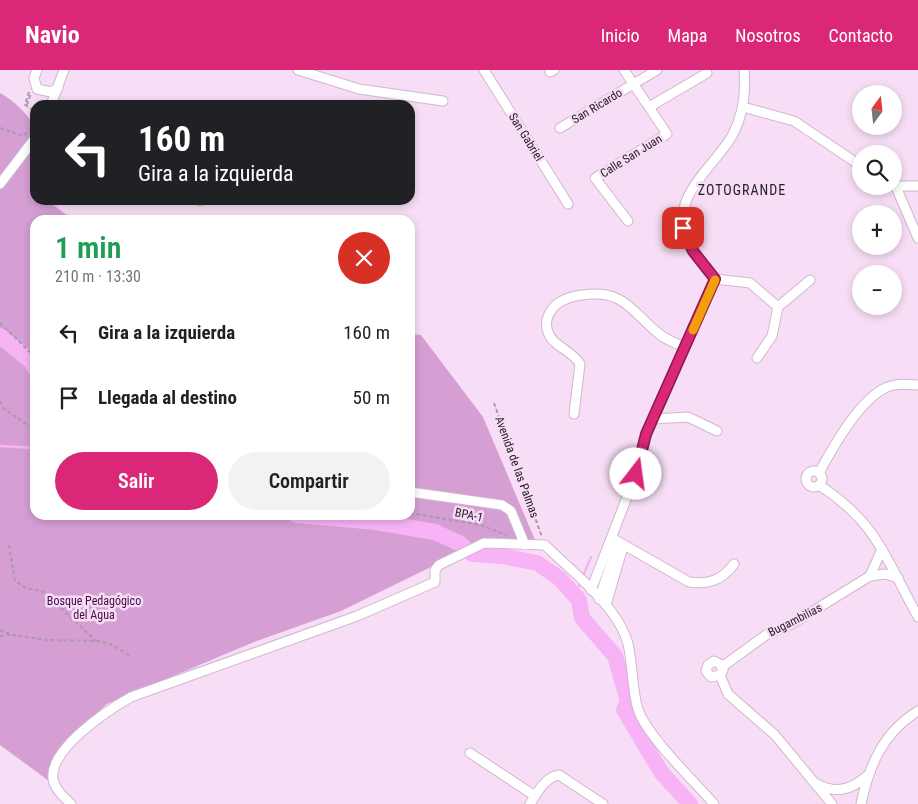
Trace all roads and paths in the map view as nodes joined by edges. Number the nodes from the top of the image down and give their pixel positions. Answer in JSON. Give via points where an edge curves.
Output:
{"nodes":[{"id":1,"x":64,"y":70,"type":"edge"},
{"id":2,"x":298,"y":70,"type":"edge"},
{"id":3,"x":484,"y":70,"type":"edge"},
{"id":4,"x":624,"y":70,"type":"edge"},
{"id":5,"x":657,"y":70,"type":"edge"},
{"id":6,"x":744,"y":70,"type":"edge"},
{"id":7,"x":707,"y":73,"type":"dead end"},
{"id":8,"x":35,"y":74,"type":"edge"},
{"id":9,"x":634,"y":84,"type":"junction"},
{"id":10,"x":58,"y":88,"type":"junction"},
{"id":11,"x":39,"y":90,"type":"junction"},
{"id":12,"x":53,"y":100,"type":"edge"},
{"id":13,"x":443,"y":101,"type":"dead end"},
{"id":14,"x":30,"y":107,"type":"edge"},
{"id":15,"x":649,"y":107,"type":"junction"},
{"id":16,"x":743,"y":107,"type":"junction"},
{"id":17,"x":30,"y":108,"type":"edge"},
{"id":18,"x":560,"y":128,"type":"dead end"},
{"id":19,"x":0,"y":129,"type":"edge"},
{"id":20,"x":30,"y":130,"type":"edge"},
{"id":21,"x":30,"y":145,"type":"edge"},
{"id":22,"x":852,"y":160,"type":"edge"},
{"id":23,"x":0,"y":184,"type":"edge"},
{"id":24,"x":918,"y":186,"type":"edge"},
{"id":25,"x":902,"y":187,"type":"edge"},
{"id":26,"x":899,"y":195,"type":"edge"},
{"id":27,"x":568,"y":204,"type":"dead end"},
{"id":28,"x":628,"y":221,"type":"dead end"},
{"id":29,"x":918,"y":238,"type":"edge"},
{"id":30,"x":715,"y":279,"type":"junction"},
{"id":31,"x":810,"y":280,"type":"dead end"},
{"id":32,"x":778,"y":307,"type":"junction"},
{"id":33,"x":0,"y":322,"type":"edge"},
{"id":34,"x":685,"y":347,"type":"junction"},
{"id":35,"x":30,"y":351,"type":"edge"},
{"id":36,"x":757,"y":358,"type":"dead end"},
{"id":37,"x":918,"y":385,"type":"edge"},
{"id":38,"x":0,"y":401,"type":"edge"},
{"id":39,"x":494,"y":403,"type":"dead end"},
{"id":40,"x":574,"y":414,"type":"dead end"},
{"id":41,"x":653,"y":418,"type":"junction"},
{"id":42,"x":30,"y":427,"type":"edge"},
{"id":43,"x":716,"y":431,"type":"dead end"},
{"id":44,"x":819,"y":473,"type":"junction"},
{"id":45,"x":819,"y":485,"type":"junction"},
{"id":46,"x":415,"y":493,"type":"edge"},
{"id":47,"x":415,"y":514,"type":"edge"},
{"id":48,"x":539,"y":530,"type":"dead end"},
{"id":49,"x":523,"y":541,"type":"junction"},
{"id":50,"x":618,"y":543,"type":"junction"},
{"id":51,"x":9,"y":545,"type":"dead end"},
{"id":52,"x":882,"y":549,"type":"junction"},
{"id":53,"x":734,"y":564,"type":"dead end"},
{"id":54,"x":870,"y":576,"type":"junction"},
{"id":55,"x":898,"y":578,"type":"junction"},
{"id":56,"x":588,"y":588,"type":"junction"},
{"id":57,"x":602,"y":602,"type":"junction"},
{"id":58,"x":918,"y":617,"type":"edge"},
{"id":59,"x":0,"y":630,"type":"edge"},
{"id":60,"x":12,"y":635,"type":"junction"},
{"id":61,"x":0,"y":636,"type":"edge"},
{"id":62,"x":96,"y":641,"type":"junction"},
{"id":63,"x":132,"y":657,"type":"dead end"},
{"id":64,"x":918,"y":711,"type":"edge"},
{"id":65,"x":470,"y":753,"type":"dead end"},
{"id":66,"x":867,"y":776,"type":"junction"},
{"id":67,"x":814,"y":783,"type":"junction"},
{"id":68,"x":533,"y":800,"type":"edge"},
{"id":69,"x":71,"y":804,"type":"edge"},
{"id":70,"x":602,"y":804,"type":"edge"},
{"id":71,"x":714,"y":804,"type":"edge"},
{"id":72,"x":832,"y":804,"type":"edge"},
{"id":73,"x":860,"y":804,"type":"edge"}],
"edges":[{"from":1,"to":10,"type":"street"},
{"from":2,"to":13,"type":"street","via":[[359,89]]},
{"from":3,"to":27,"type":"street","name":"San Gabriel"},
{"from":4,"to":9,"type":"street"},
{"from":5,"to":9,"type":"street","name":"San Ricardo"},
{"from":6,"to":16,"type":"street"},
{"from":7,"to":15,"type":"street"},
{"from":8,"to":11,"type":"street"},
{"from":8,"to":17,"type":"path","via":[[25,105]]},
{"from":9,"to":15,"type":"street"},
{"from":9,"to":18,"type":"street","name":"San Ricardo"},
{"from":10,"to":11,"type":"street","via":[[51,92]]},
{"from":10,"to":12,"type":"street"},
{"from":11,"to":14,"type":"path","via":[[30,94],[26,104]]},
{"from":15,"to":28,"type":"street","name":"Calle San Juan","via":[[667,134],[595,178]]},
{"from":16,"to":22,"type":"street","via":[[794,121]]},
{"from":16,"to":30,"type":"street","via":[[732,136],[694,185],[685,203],[683,228],[687,241]]},
{"from":19,"to":20,"type":"path","via":[[23,136]]},
{"from":21,"to":23,"type":"street"},
{"from":24,"to":25,"type":"street"},
{"from":26,"to":29,"type":"street"},
{"from":30,"to":32,"type":"street","via":[[750,284]]},
{"from":30,"to":34,"type":"street"},
{"from":31,"to":32,"type":"street"},
{"from":32,"to":36,"type":"street","via":[[772,336]]},
{"from":33,"to":35,"type":"path"},
{"from":34,"to":40,"type":"street","via":[[656,332],[634,308],[621,300],[591,294],[562,300],[552,309],[547,320],[548,331],[554,341],[576,357],[580,364]]},
{"from":34,"to":41,"type":"street"},
{"from":37,"to":44,"type":"street","via":[[901,383],[884,389],[869,401],[838,440]]},
{"from":38,"to":42,"type":"path","via":[[3,408]]},
{"from":39,"to":48,"type":"path","name":"Avenida de las Palmas"},
{"from":41,"to":43,"type":"street","via":[[688,417]]},
{"from":41,"to":50,"type":"street"},
{"from":44,"to":45,"type":"street","via":[[822,479]]},
{"from":44,"to":45,"type":"street","via":[[810,472],[806,480],[813,487]]},
{"from":45,"to":52,"type":"street","via":[[841,499],[858,516]]},
{"from":46,"to":49,"type":"street","via":[[502,504],[510,511]]},
{"from":47,"to":49,"type":"path","via":[[480,524]]},
{"from":49,"to":56,"type":"street","via":[[545,545]]},
{"from":49,"to":69,"type":"street","via":[[484,543],[439,565],[435,582],[357,616],[131,697],[106,711],[76,738],[56,762],[53,779],[60,794]]},
{"from":50,"to":53,"type":"street","via":[[689,582],[714,582],[727,574]]},
{"from":50,"to":56,"type":"street"},
{"from":50,"to":57,"type":"street"},
{"from":51,"to":62,"type":"path","via":[[15,581],[26,588],[44,592]]},
{"from":52,"to":54,"type":"street"},
{"from":52,"to":55,"type":"street"},
{"from":54,"to":55,"type":"street","via":[[885,574]]},
{"from":54,"to":67,"type":"street","name":"Bugambilias","via":[[792,624],[766,634],[721,671],[728,694],[775,735]]},
{"from":55,"to":58,"type":"street"},
{"from":56,"to":57,"type":"street"},
{"from":57,"to":71,"type":"street","via":[[624,631],[638,711],[659,741]]},
{"from":59,"to":60,"type":"path"},
{"from":60,"to":61,"type":"path"},
{"from":60,"to":62,"type":"path","via":[[70,642]]},
{"from":62,"to":63,"type":"path","via":[[110,644]]},
{"from":64,"to":66,"type":"street","via":[[888,737]]},
{"from":65,"to":68,"type":"street"},
{"from":66,"to":67,"type":"street","via":[[843,790],[832,790]]},
{"from":66,"to":73,"type":"street"},
{"from":67,"to":72,"type":"street"},
{"from":68,"to":70,"type":"street","via":[[553,776],[565,778]]}]}
